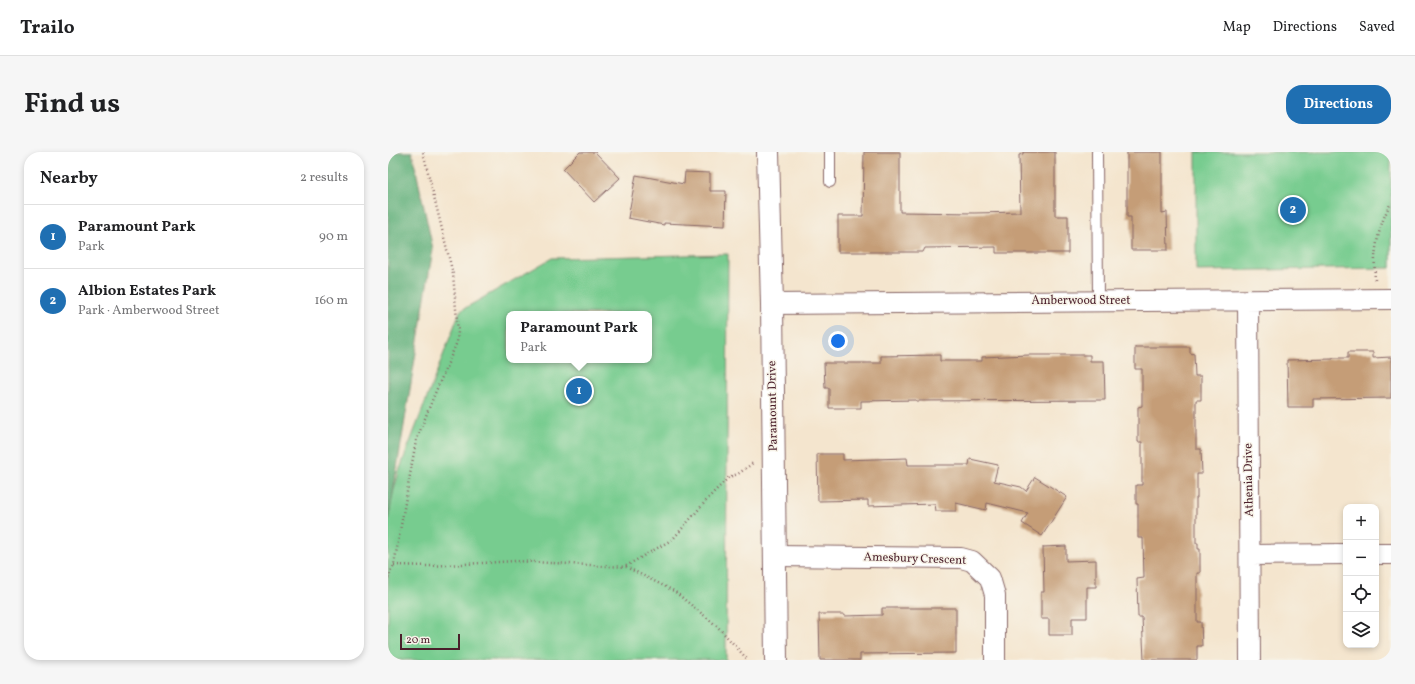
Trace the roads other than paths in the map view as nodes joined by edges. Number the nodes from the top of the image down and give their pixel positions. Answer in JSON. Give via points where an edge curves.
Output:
{"nodes":[{"id":1,"x":768,"y":152,"type":"edge"},
{"id":2,"x":830,"y":152,"type":"edge"},
{"id":3,"x":1097,"y":152,"type":"edge"},
{"id":4,"x":830,"y":182,"type":"dead end"},
{"id":5,"x":1383,"y":299,"type":"edge"},
{"id":6,"x":1098,"y":300,"type":"junction"},
{"id":7,"x":1248,"y":300,"type":"junction"},
{"id":8,"x":772,"y":304,"type":"junction"},
{"id":9,"x":1343,"y":554,"type":"edge"},
{"id":10,"x":1379,"y":554,"type":"edge"},
{"id":11,"x":1391,"y":554,"type":"edge"},
{"id":12,"x":1250,"y":555,"type":"junction"},
{"id":13,"x":775,"y":556,"type":"junction"},
{"id":14,"x":776,"y":660,"type":"edge"},
{"id":15,"x":995,"y":660,"type":"edge"},
{"id":16,"x":1250,"y":660,"type":"edge"}],
"edges":[{"from":1,"to":8,"type":"street","name":"Paramount Drive"},
{"from":2,"to":4,"type":"lane"},
{"from":3,"to":6,"type":"lane"},
{"from":5,"to":7,"type":"street","name":"Amberwood Street"},
{"from":6,"to":7,"type":"street","name":"Amberwood Street"},
{"from":6,"to":8,"type":"street","name":"Amberwood Street"},
{"from":7,"to":12,"type":"street","name":"Athenia Drive"},
{"from":8,"to":13,"type":"street","name":"Paramount Drive"},
{"from":9,"to":12,"type":"street"},
{"from":10,"to":11,"type":"street"},
{"from":12,"to":16,"type":"street","name":"Athenia Drive"},
{"from":13,"to":14,"type":"street","name":"Paramount Drive"},
{"from":13,"to":15,"type":"street","name":"Amesbury Crescent","via":[[961,558],[972,561],[990,578],[995,594]]}]}
